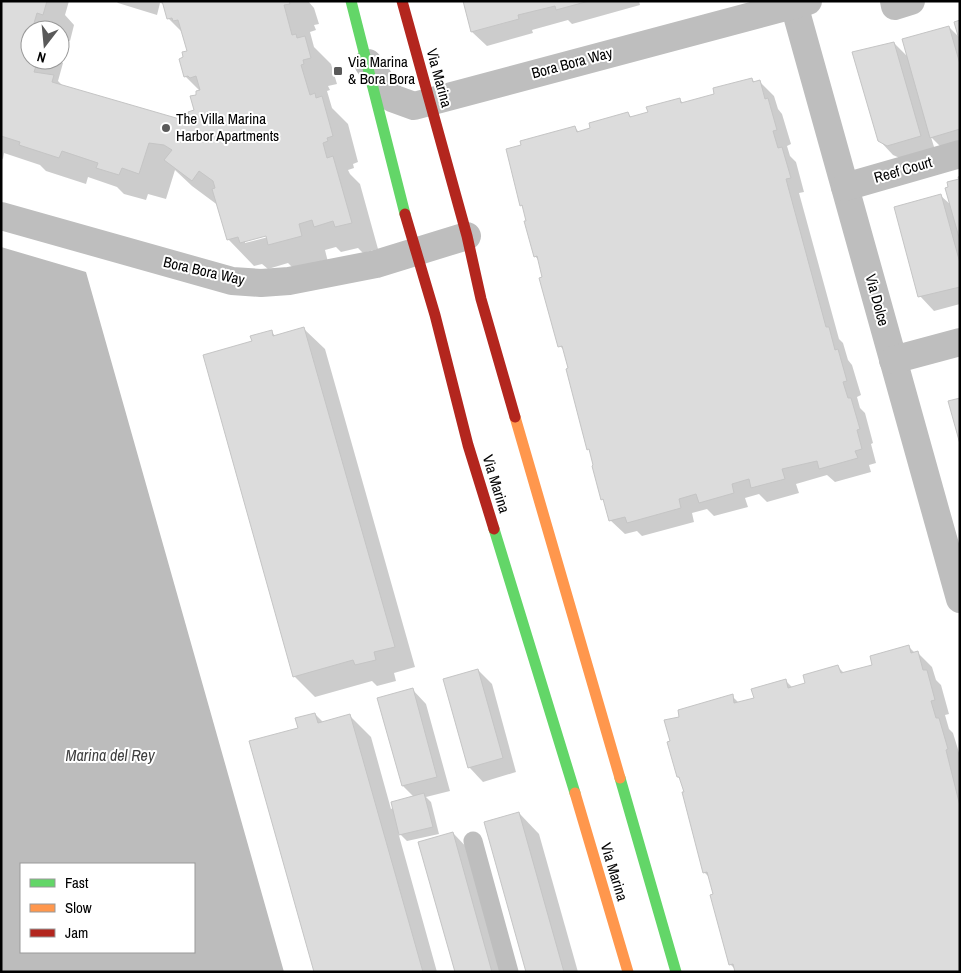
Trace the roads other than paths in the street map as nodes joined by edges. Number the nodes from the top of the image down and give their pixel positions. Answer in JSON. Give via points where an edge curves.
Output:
{"nodes":[{"id":1,"x":351,"y":1,"type":"edge"},
{"id":2,"x":402,"y":1,"type":"edge"},
{"id":3,"x":894,"y":1,"type":"edge"},
{"id":4,"x":911,"y":1,"type":"edge"},
{"id":5,"x":798,"y":2,"type":"edge"},
{"id":6,"x":368,"y":63,"type":"junction"},
{"id":7,"x":430,"y":102,"type":"junction"},
{"id":8,"x":960,"y":154,"type":"edge"},
{"id":9,"x":846,"y":187,"type":"junction"},
{"id":10,"x":1,"y":216,"type":"edge"},
{"id":11,"x":467,"y":236,"type":"junction"},
{"id":12,"x":416,"y":251,"type":"junction"},
{"id":13,"x":960,"y":342,"type":"edge"},
{"id":14,"x":893,"y":360,"type":"junction"},
{"id":15,"x":951,"y":536,"type":"edge"},
{"id":16,"x":960,"y":599,"type":"edge"},
{"id":17,"x":473,"y":840,"type":"dead end"},
{"id":18,"x":509,"y":972,"type":"edge"},
{"id":19,"x":628,"y":972,"type":"edge"},
{"id":20,"x":676,"y":972,"type":"edge"}],
"edges":[{"from":1,"to":6,"type":"street","name":"Via Marina"},
{"from":2,"to":7,"type":"street","name":"Via Marina"},
{"from":3,"to":4,"type":"street","via":[[895,6]]},
{"from":5,"to":7,"type":"street","name":"Bora Bora Way"},
{"from":5,"to":9,"type":"street","name":"Via Dolce"},
{"from":6,"to":7,"type":"street","name":"Bora Bora Way","via":[[392,98],[414,106]]},
{"from":6,"to":12,"type":"street","name":"Via Marina"},
{"from":7,"to":11,"type":"street","name":"Via Marina"},
{"from":8,"to":9,"type":"street","name":"Reef Court"},
{"from":9,"to":14,"type":"street","name":"Via Dolce"},
{"from":10,"to":12,"type":"street","name":"Bora Bora Way","via":[[232,281],[289,281],[376,264]]},
{"from":11,"to":12,"type":"street","name":"Bora Bora Way"},
{"from":11,"to":20,"type":"street","name":"Via Marina","via":[[481,299]]},
{"from":12,"to":19,"type":"street","name":"Via Marina","via":[[468,445]]},
{"from":13,"to":14,"type":"street"},
{"from":14,"to":15,"type":"street","name":"Via Dolce"},
{"from":15,"to":16,"type":"street","name":"Via Dolce"},
{"from":17,"to":18,"type":"lane"}]}
